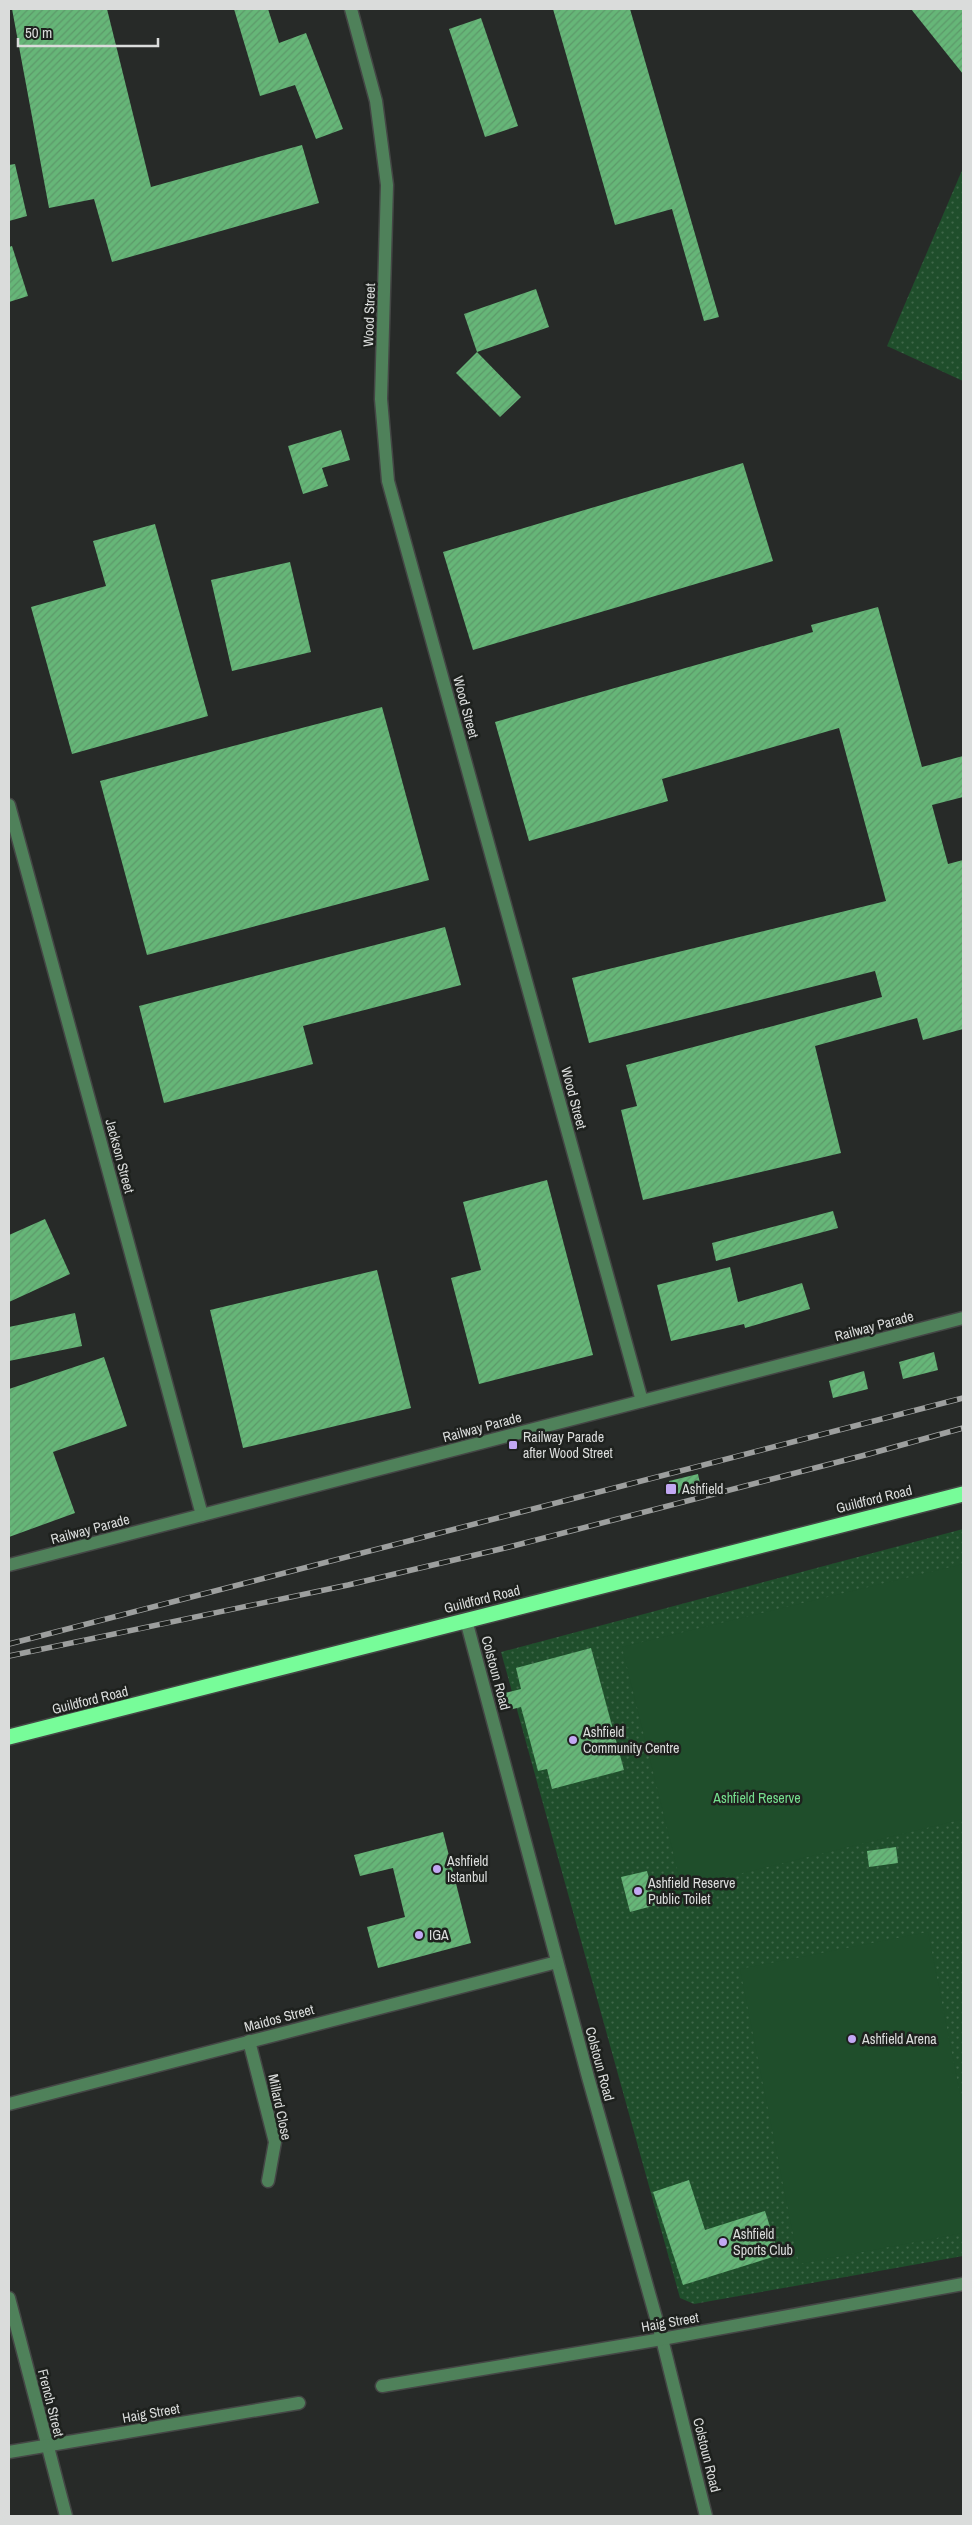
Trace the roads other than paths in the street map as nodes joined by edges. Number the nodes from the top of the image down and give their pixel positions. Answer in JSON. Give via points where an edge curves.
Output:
{"nodes":[{"id":1,"x":352,"y":9,"type":"edge"},
{"id":2,"x":9,"y":805,"type":"edge"},
{"id":3,"x":963,"y":1318,"type":"edge"},
{"id":4,"x":642,"y":1401,"type":"junction"},
{"id":5,"x":963,"y":1494,"type":"edge"},
{"id":6,"x":202,"y":1515,"type":"junction"},
{"id":7,"x":9,"y":1565,"type":"edge"},
{"id":8,"x":466,"y":1620,"type":"junction"},
{"id":9,"x":9,"y":1737,"type":"edge"},
{"id":10,"x":557,"y":1962,"type":"junction"},
{"id":11,"x":249,"y":2041,"type":"junction"},
{"id":12,"x":9,"y":2104,"type":"edge"},
{"id":13,"x":268,"y":2181,"type":"dead end"},
{"id":14,"x":963,"y":2284,"type":"edge"},
{"id":15,"x":9,"y":2298,"type":"edge"},
{"id":16,"x":662,"y":2339,"type":"junction"},
{"id":17,"x":382,"y":2386,"type":"dead end"},
{"id":18,"x":299,"y":2402,"type":"dead end"},
{"id":19,"x":47,"y":2446,"type":"junction"},
{"id":20,"x":9,"y":2452,"type":"edge"},
{"id":21,"x":66,"y":2516,"type":"edge"},
{"id":22,"x":706,"y":2516,"type":"edge"}],
"edges":[{"from":1,"to":4,"type":"street","name":"Wood Street","via":[[376,100],[387,185],[380,400],[388,481]]},
{"from":2,"to":6,"type":"street","name":"Jackson Street"},
{"from":3,"to":4,"type":"street","name":"Railway Parade"},
{"from":4,"to":6,"type":"street","name":"Railway Parade"},
{"from":5,"to":8,"type":"highway","name":"Guildford Road"},
{"from":6,"to":7,"type":"street","name":"Railway Parade"},
{"from":8,"to":9,"type":"highway","name":"Guildford Road"},
{"from":8,"to":10,"type":"street","name":"Colstoun Road"},
{"from":10,"to":11,"type":"street","name":"Maidos Street"},
{"from":10,"to":16,"type":"street","name":"Colstoun Road"},
{"from":11,"to":12,"type":"street","name":"Maidos Street"},
{"from":11,"to":13,"type":"street","name":"Millard Close","via":[[275,2142]]},
{"from":14,"to":16,"type":"street","name":"Haig Street"},
{"from":15,"to":19,"type":"street","name":"French Street"},
{"from":16,"to":17,"type":"street","name":"Haig Street"},
{"from":16,"to":22,"type":"street","name":"Colstoun Road"},
{"from":18,"to":19,"type":"street","name":"Haig Street"},
{"from":19,"to":20,"type":"street","name":"Haig Street"},
{"from":19,"to":21,"type":"street","name":"French Street"}]}
